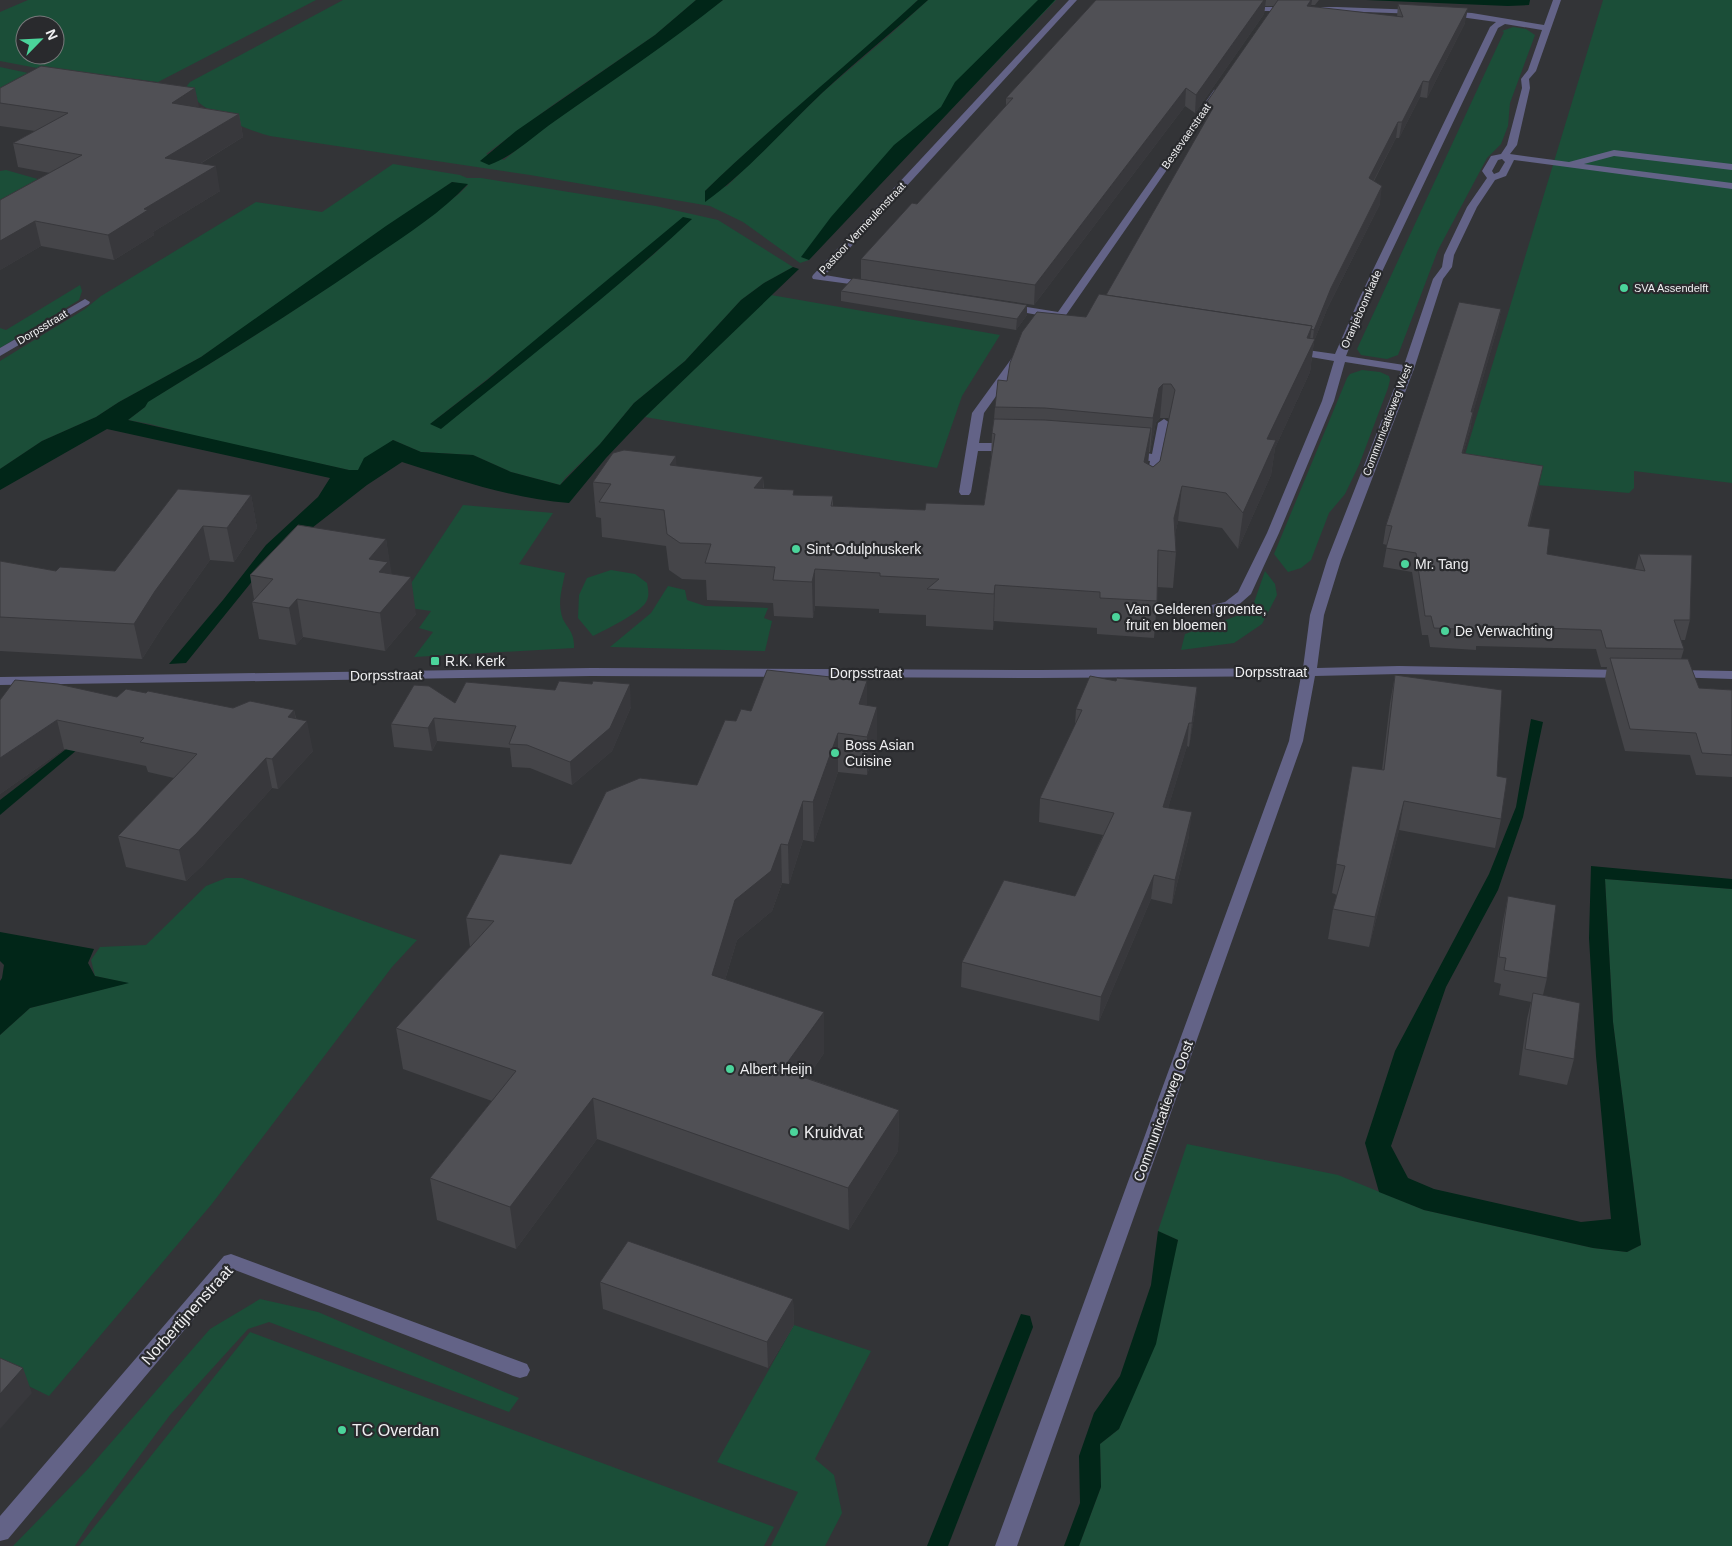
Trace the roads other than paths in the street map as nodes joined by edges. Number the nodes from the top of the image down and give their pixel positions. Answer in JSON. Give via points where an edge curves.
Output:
{"nodes":[{"id":1,"x":1074,"y":0,"type":"edge"},
{"id":2,"x":1557,"y":0,"type":"edge"},
{"id":3,"x":1233,"y":8,"type":"edge"},
{"id":4,"x":1274,"y":9,"type":"junction"},
{"id":5,"x":1267,"y":21,"type":"edge"},
{"id":6,"x":1504,"y":21,"type":"junction"},
{"id":7,"x":1548,"y":28,"type":"junction"},
{"id":8,"x":1224,"y":82,"type":"edge"},
{"id":9,"x":1504,"y":156,"type":"junction"},
{"id":10,"x":1569,"y":165,"type":"junction"},
{"id":11,"x":1732,"y":167,"type":"edge"},
{"id":12,"x":1732,"y":186,"type":"edge"},
{"id":13,"x":875,"y":286,"type":"edge"},
{"id":14,"x":85,"y":302,"type":"dead end"},
{"id":15,"x":1001,"y":306,"type":"edge"},
{"id":16,"x":1055,"y":315,"type":"junction"},
{"id":17,"x":1073,"y":318,"type":"edge"},
{"id":18,"x":1042,"y":324,"type":"edge"},
{"id":19,"x":1026,"y":347,"type":"edge"},
{"id":20,"x":1278,"y":349,"type":"edge"},
{"id":21,"x":0,"y":353,"type":"edge"},
{"id":22,"x":1340,"y":359,"type":"junction"},
{"id":23,"x":1408,"y":369,"type":"junction"},
{"id":24,"x":1164,"y":423,"type":"dead end"},
{"id":25,"x":972,"y":447,"type":"junction"},
{"id":26,"x":1024,"y":447,"type":"edge"},
{"id":27,"x":1119,"y":453,"type":"edge"},
{"id":28,"x":1157,"y":458,"type":"junction"},
{"id":29,"x":965,"y":492,"type":"dead end"},
{"id":30,"x":1149,"y":496,"type":"edge"},
{"id":31,"x":1203,"y":611,"type":"dead end"},
{"id":32,"x":1309,"y":672,"type":"junction"},
{"id":33,"x":1636,"y":674,"type":"edge"},
{"id":34,"x":1664,"y":674,"type":"edge"},
{"id":35,"x":1732,"y":675,"type":"edge"},
{"id":36,"x":0,"y":681,"type":"edge"},
{"id":37,"x":520,"y":1370,"type":"dead end"},
{"id":38,"x":0,"y":1532,"type":"edge"},
{"id":39,"x":1006,"y":1546,"type":"edge"}],
"edges":[{"from":1,"to":13,"type":"street","name":"Pastoor Vermeulenstraat","via":[[817,277]]},
{"from":2,"to":7,"type":"street","name":"Communicatieweg West"},
{"from":3,"to":4,"type":"street"},
{"from":4,"to":5,"type":"street"},
{"from":4,"to":6,"type":"street","via":[[1429,12]]},
{"from":6,"to":7,"type":"street"},
{"from":6,"to":22,"type":"street","name":"Oranjeboomkade","via":[[1494,27],[1431,156],[1364,298]]},
{"from":7,"to":9,"type":"street","name":"Communicatieweg West","via":[[1532,71],[1525,79],[1526,88],[1512,145]]},
{"from":8,"to":16,"type":"street","name":"Bestevaerstraat"},
{"from":9,"to":10,"type":"street"},
{"from":9,"to":23,"type":"street","name":"Communicatieweg West","via":[[1510,161],[1503,174],[1492,178],[1472,207],[1449,255],[1448,267],[1438,280]]},
{"from":10,"to":11,"type":"street","via":[[1614,153]]},
{"from":10,"to":12,"type":"street"},
{"from":14,"to":21,"type":"street","name":"Dorpsstraat"},
{"from":15,"to":16,"type":"street"},
{"from":16,"to":17,"type":"street"},
{"from":16,"to":18,"type":"street","name":"Bestevaerstraat"},
{"from":19,"to":25,"type":"street","via":[[980,408]]},
{"from":20,"to":22,"type":"street"},
{"from":22,"to":23,"type":"street"},
{"from":22,"to":31,"type":"street","name":"Oranjeboomkade","via":[[1328,401],[1244,594],[1230,605]]},
{"from":23,"to":32,"type":"street","name":"Communicatieweg West","via":[[1334,560],[1317,615]]},
{"from":24,"to":28,"type":"street"},
{"from":25,"to":26,"type":"street"},
{"from":25,"to":29,"type":"street"},
{"from":27,"to":28,"type":"street"},
{"from":28,"to":30,"type":"street"},
{"from":32,"to":33,"type":"street","name":"Dorpsstraat","via":[[1399,670]]},
{"from":32,"to":36,"type":"street","name":"Dorpsstraat","via":[[591,672]]},
{"from":32,"to":39,"type":"street","name":"Communicatieweg Oost","via":[[1296,742]]},
{"from":34,"to":35,"type":"street"},
{"from":37,"to":38,"type":"street","name":"Norbertijnenstraat","via":[[231,1261]]}]}
